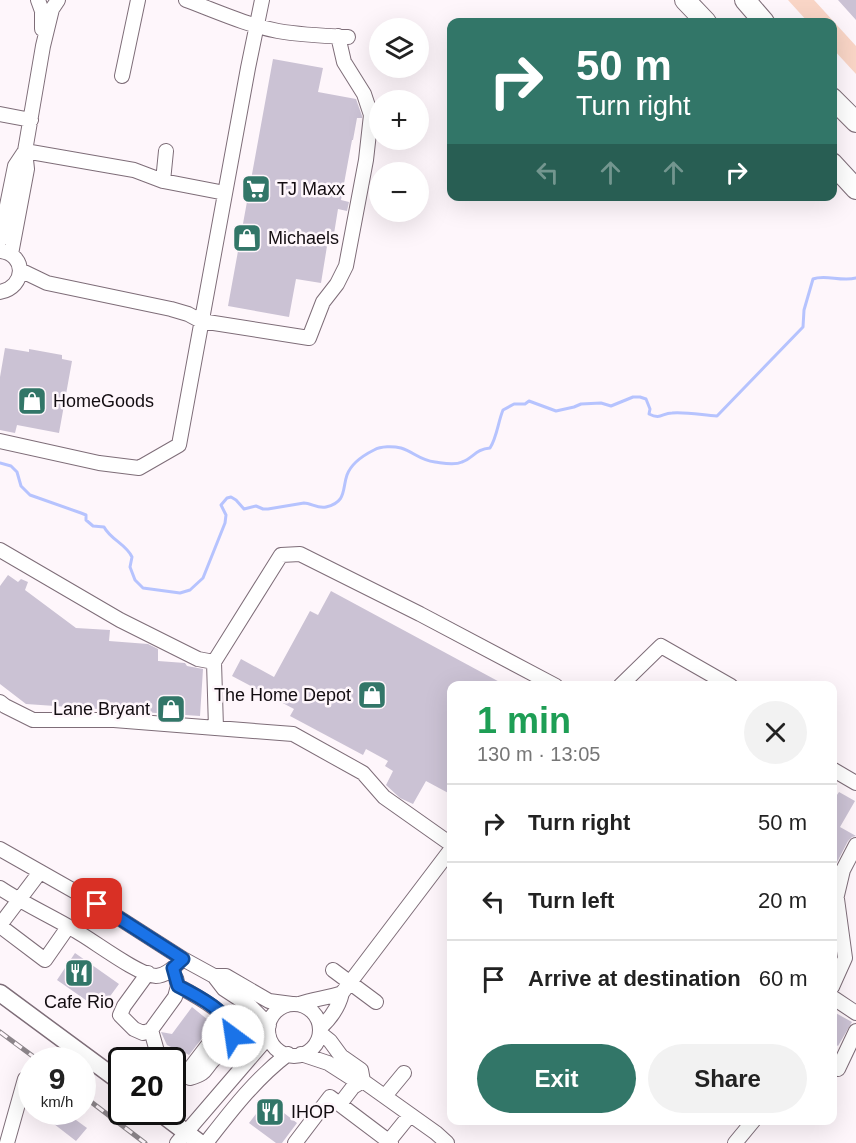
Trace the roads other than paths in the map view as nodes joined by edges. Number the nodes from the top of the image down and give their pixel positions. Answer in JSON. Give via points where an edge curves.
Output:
{"nodes":[{"id":1,"x":38,"y":0,"type":"edge"},
{"id":2,"x":58,"y":0,"type":"edge"},
{"id":3,"x":138,"y":0,"type":"edge"},
{"id":4,"x":186,"y":0,"type":"edge"},
{"id":5,"x":262,"y":0,"type":"edge"},
{"id":6,"x":745,"y":0,"type":"edge"},
{"id":7,"x":761,"y":18,"type":"edge"},
{"id":8,"x":257,"y":26,"type":"junction"},
{"id":9,"x":43,"y":46,"type":"junction"},
{"id":10,"x":122,"y":76,"type":"dead end"},
{"id":11,"x":837,"y":103,"type":"edge"},
{"id":12,"x":0,"y":114,"type":"edge"},
{"id":13,"x":31,"y":120,"type":"junction"},
{"id":14,"x":856,"y":122,"type":"edge"},
{"id":15,"x":25,"y":151,"type":"junction"},
{"id":16,"x":166,"y":151,"type":"dead end"},
{"id":17,"x":837,"y":168,"type":"edge"},
{"id":18,"x":163,"y":181,"type":"junction"},
{"id":19,"x":856,"y":189,"type":"edge"},
{"id":20,"x":225,"y":193,"type":"junction"},
{"id":21,"x":0,"y":240,"type":"edge"},
{"id":22,"x":6,"y":253,"type":"edge"},
{"id":23,"x":20,"y":270,"type":"junction"},
{"id":24,"x":47,"y":283,"type":"junction"},
{"id":25,"x":4,"y":292,"type":"edge"},
{"id":26,"x":201,"y":321,"type":"junction"},
{"id":27,"x":0,"y":441,"type":"edge"},
{"id":28,"x":0,"y":550,"type":"edge"},
{"id":29,"x":214,"y":662,"type":"junction"},
{"id":30,"x":543,"y":681,"type":"edge"},
{"id":31,"x":625,"y":681,"type":"edge"},
{"id":32,"x":722,"y":681,"type":"edge"},
{"id":33,"x":0,"y":702,"type":"edge"},
{"id":34,"x":216,"y":728,"type":"junction"},
{"id":35,"x":837,"y":772,"type":"edge"},
{"id":36,"x":856,"y":783,"type":"edge"},
{"id":37,"x":447,"y":843,"type":"edge"},
{"id":38,"x":856,"y":844,"type":"edge"},
{"id":39,"x":0,"y":849,"type":"edge"},
{"id":40,"x":447,"y":854,"type":"edge"},
{"id":41,"x":40,"y":872,"type":"junction"},
{"id":42,"x":0,"y":888,"type":"edge"},
{"id":43,"x":837,"y":897,"type":"edge"},
{"id":44,"x":20,"y":901,"type":"junction"},
{"id":45,"x":837,"y":916,"type":"edge"},
{"id":46,"x":0,"y":926,"type":"edge"},
{"id":47,"x":68,"y":927,"type":"junction"},
{"id":48,"x":178,"y":963,"type":"junction"},
{"id":49,"x":333,"y":970,"type":"dead end"},
{"id":50,"x":148,"y":974,"type":"junction"},
{"id":51,"x":214,"y":976,"type":"junction"},
{"id":52,"x":837,"y":976,"type":"edge"},
{"id":53,"x":178,"y":986,"type":"junction"},
{"id":54,"x":346,"y":988,"type":"junction"},
{"id":55,"x":0,"y":993,"type":"edge"},
{"id":56,"x":837,"y":1000,"type":"edge"},
{"id":57,"x":376,"y":1002,"type":"dead end"},
{"id":58,"x":296,"y":1004,"type":"junction"},
{"id":59,"x":856,"y":1013,"type":"edge"},
{"id":60,"x":152,"y":1030,"type":"junction"},
{"id":61,"x":269,"y":1030,"type":"junction"},
{"id":62,"x":320,"y":1030,"type":"junction"},
{"id":63,"x":856,"y":1031,"type":"edge"},
{"id":64,"x":156,"y":1047,"type":"edge"},
{"id":65,"x":294,"y":1054,"type":"junction"},
{"id":66,"x":837,"y":1068,"type":"edge"},
{"id":67,"x":186,"y":1071,"type":"edge"},
{"id":68,"x":108,"y":1073,"type":"edge"},
{"id":69,"x":404,"y":1073,"type":"dead end"},
{"id":70,"x":363,"y":1081,"type":"junction"},
{"id":71,"x":385,"y":1096,"type":"junction"},
{"id":72,"x":18,"y":1104,"type":"edge"},
{"id":73,"x":340,"y":1104,"type":"junction"},
{"id":74,"x":410,"y":1115,"type":"junction"},
{"id":75,"x":170,"y":1125,"type":"edge"},
{"id":76,"x":750,"y":1125,"type":"edge"},
{"id":77,"x":181,"y":1138,"type":"edge"},
{"id":78,"x":390,"y":1142,"type":"edge"},
{"id":79,"x":7,"y":1143,"type":"edge"},
{"id":80,"x":200,"y":1143,"type":"edge"},
{"id":81,"x":206,"y":1143,"type":"edge"},
{"id":82,"x":295,"y":1143,"type":"edge"},
{"id":83,"x":447,"y":1143,"type":"edge"},
{"id":84,"x":735,"y":1143,"type":"edge"}],
"edges":[{"from":1,"to":9,"type":"street"},
{"from":2,"to":9,"type":"street"},
{"from":3,"to":10,"type":"street"},
{"from":4,"to":8,"type":"street"},
{"from":5,"to":8,"type":"street"},
{"from":6,"to":7,"type":"highway"},
{"from":8,"to":20,"type":"street"},
{"from":8,"to":26,"type":"street","via":[[343,37],[344,62],[364,94],[370,115],[366,160],[346,266],[323,302],[309,338]]},
{"from":9,"to":13,"type":"street"},
{"from":11,"to":14,"type":"highway"},
{"from":12,"to":13,"type":"street"},
{"from":13,"to":15,"type":"street"},
{"from":15,"to":18,"type":"street","via":[[134,170]]},
{"from":15,"to":21,"type":"street","via":[[15,166]]},
{"from":15,"to":22,"type":"street","via":[[27,169]]},
{"from":16,"to":18,"type":"street"},
{"from":17,"to":19,"type":"highway"},
{"from":18,"to":20,"type":"street"},
{"from":20,"to":26,"type":"street"},
{"from":22,"to":23,"type":"street","via":[[16,259]]},
{"from":23,"to":24,"type":"street"},
{"from":23,"to":25,"type":"street","via":[[20,276]]},
{"from":24,"to":25,"type":"street"},
{"from":24,"to":26,"type":"street","via":[[171,309]]},
{"from":26,"to":27,"type":"street","via":[[179,445],[139,468]]},
{"from":28,"to":29,"type":"street","via":[[120,620]]},
{"from":29,"to":30,"type":"street","via":[[280,555],[300,554]]},
{"from":29,"to":34,"type":"street"},
{"from":31,"to":32,"type":"street","via":[[661,646]]},
{"from":33,"to":34,"type":"street","via":[[33,720],[114,720]]},
{"from":34,"to":37,"type":"street","via":[[293,734],[363,773],[384,797]]},
{"from":35,"to":36,"type":"street"},
{"from":38,"to":43,"type":"street","via":[[843,870]]},
{"from":39,"to":41,"type":"street"},
{"from":40,"to":54,"type":"street"},
{"from":41,"to":44,"type":"street"},
{"from":41,"to":48,"type":"street","via":[[97,904]]},
{"from":42,"to":44,"type":"street"},
{"from":44,"to":46,"type":"street"},
{"from":44,"to":47,"type":"street"},
{"from":45,"to":52,"type":"street","via":[[845,958]]},
{"from":46,"to":47,"type":"street","via":[[45,960]]},
{"from":47,"to":50,"type":"street"},
{"from":48,"to":50,"type":"street","via":[[165,974]]},
{"from":48,"to":51,"type":"street"},
{"from":48,"to":53,"type":"street"},
{"from":49,"to":54,"type":"street"},
{"from":50,"to":60,"type":"street","via":[[120,1015],[134,1029],[143,1033]]},
{"from":51,"to":58,"type":"street","via":[[226,976],[269,1001]]},
{"from":51,"to":61,"type":"street","via":[[224,989],[250,1006]]},
{"from":53,"to":60,"type":"street","via":[[176,997]]},
{"from":53,"to":67,"type":"street","via":[[230,1023]]},
{"from":54,"to":57,"type":"street"},
{"from":54,"to":58,"type":"street","via":[[323,999]]},
{"from":54,"to":62,"type":"street"},
{"from":55,"to":68,"type":"main road"},
{"from":56,"to":59,"type":"street"},
{"from":58,"to":61,"type":"street","via":[[277,1011]]},
{"from":58,"to":62,"type":"street","via":[[314,1012]]},
{"from":60,"to":64,"type":"street"},
{"from":61,"to":65,"type":"street","via":[[276,1048]]},
{"from":61,"to":77,"type":"street"},
{"from":62,"to":65,"type":"street","via":[[314,1046]]},
{"from":62,"to":70,"type":"street","via":[[342,1056],[361,1070]]},
{"from":63,"to":66,"type":"street"},
{"from":65,"to":70,"type":"street","via":[[328,1063]]},
{"from":65,"to":81,"type":"street","via":[[270,1068]]},
{"from":69,"to":71,"type":"street"},
{"from":70,"to":71,"type":"street"},
{"from":70,"to":73,"type":"street"},
{"from":71,"to":74,"type":"street"},
{"from":72,"to":79,"type":"street"},
{"from":73,"to":78,"type":"street"},
{"from":73,"to":82,"type":"street","via":[[330,1097]]},
{"from":74,"to":78,"type":"street"},
{"from":74,"to":83,"type":"street"},
{"from":75,"to":77,"type":"main road"},
{"from":76,"to":84,"type":"street"},
{"from":77,"to":80,"type":"main road"}]}
